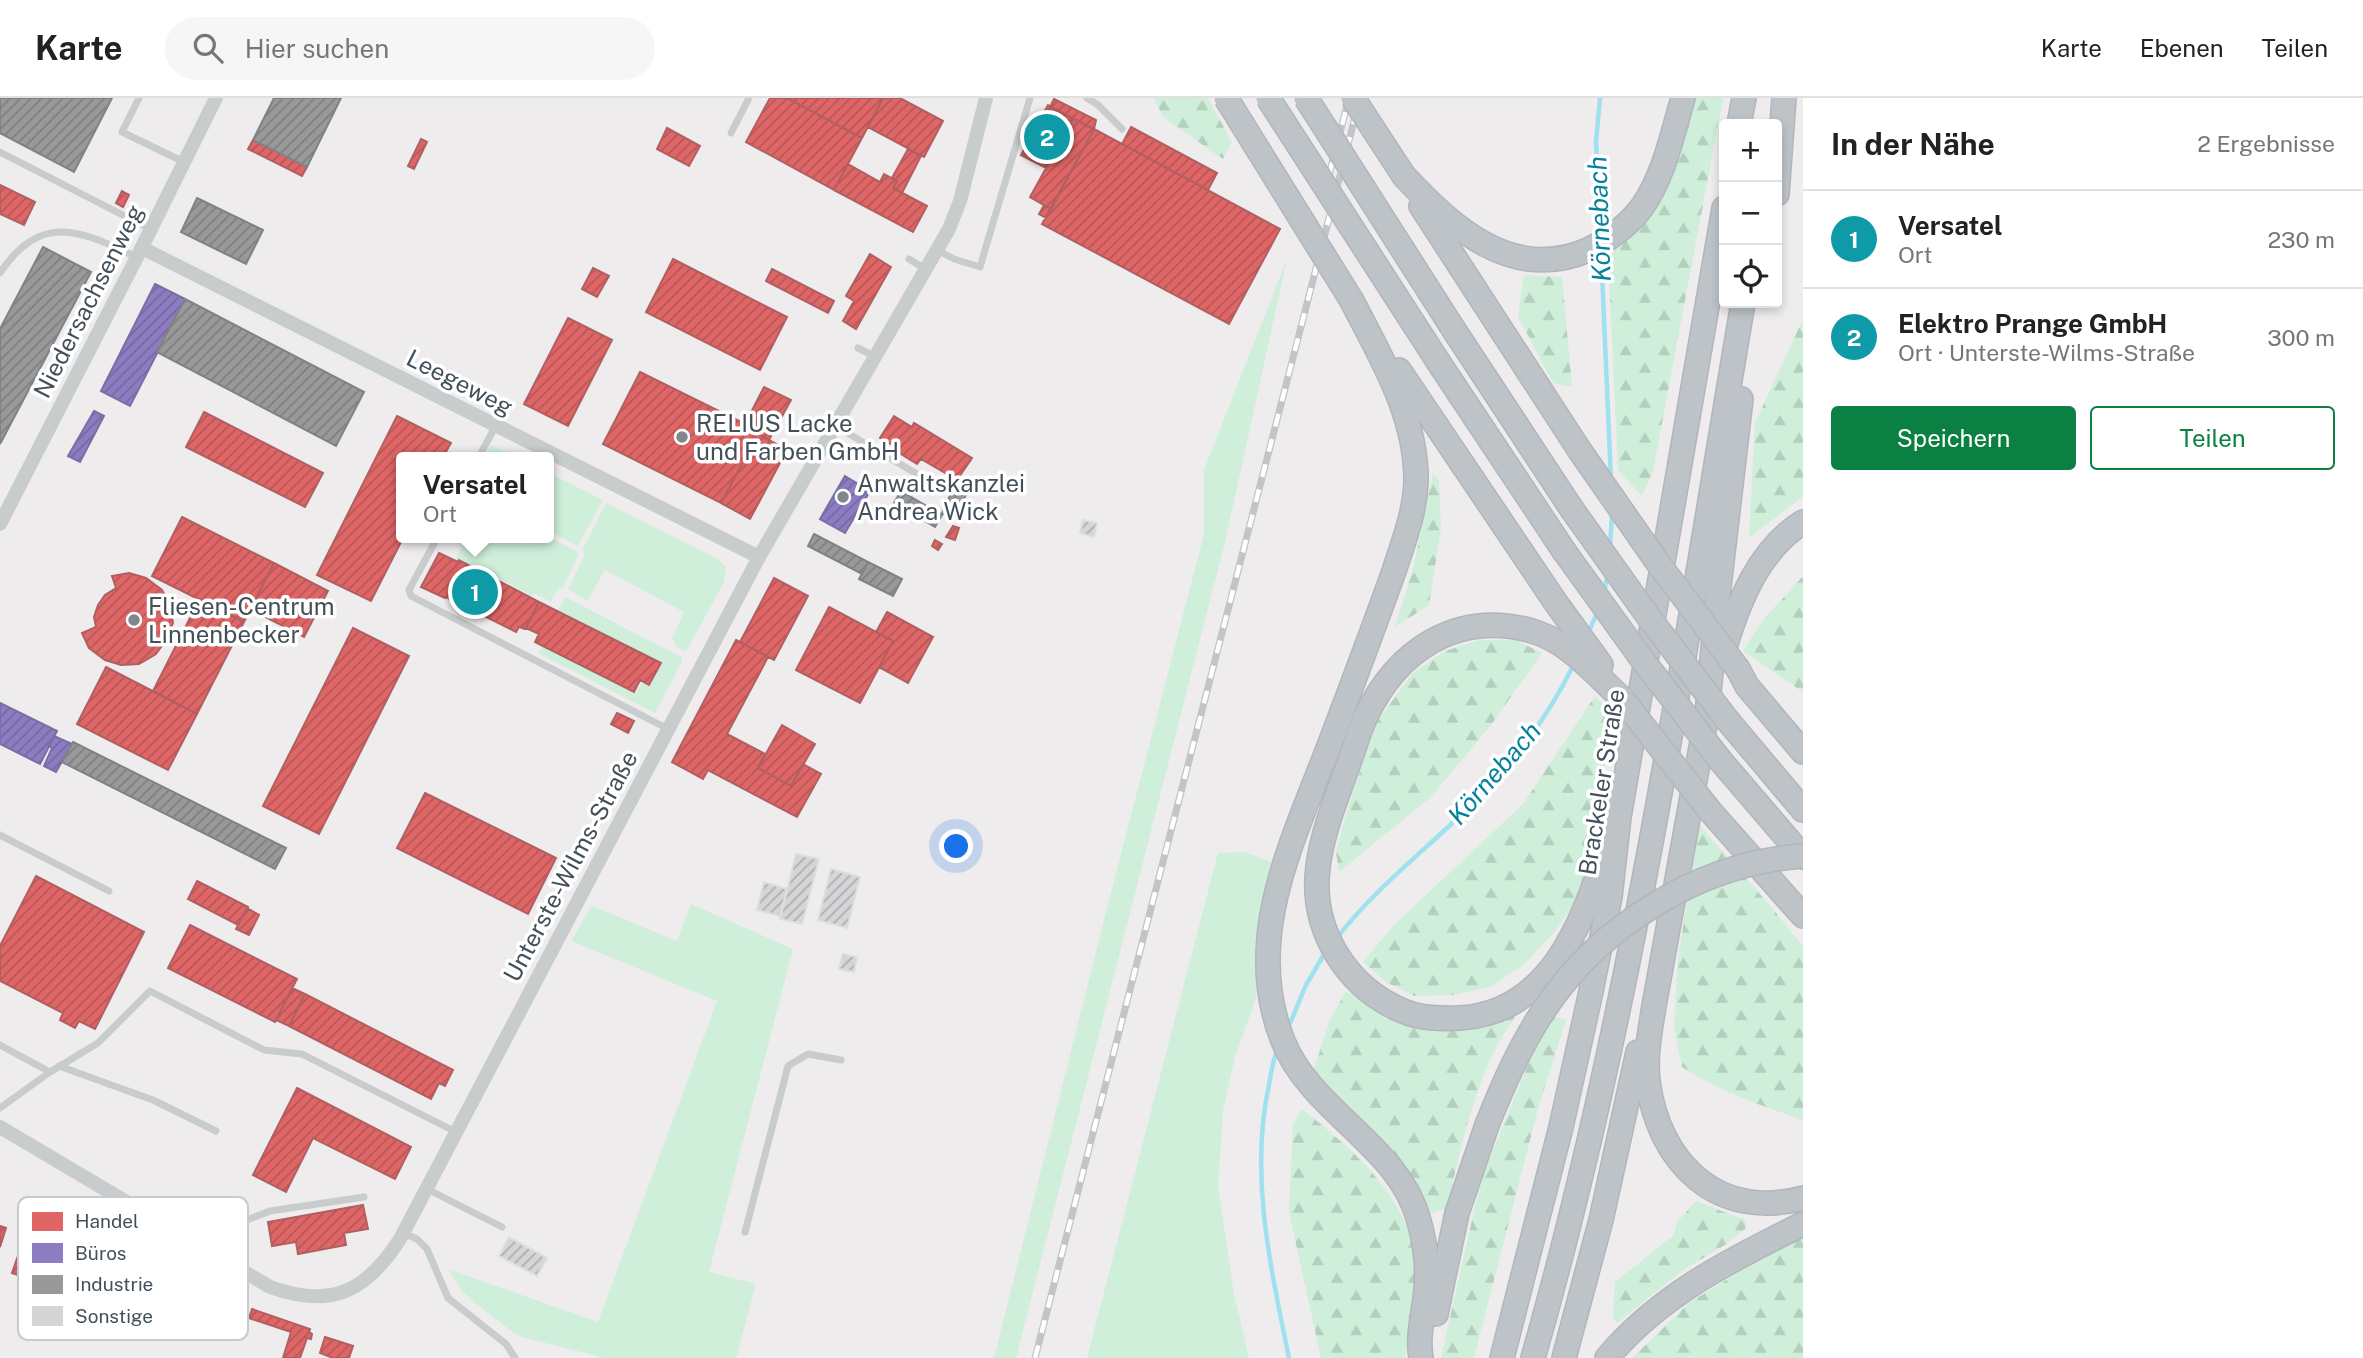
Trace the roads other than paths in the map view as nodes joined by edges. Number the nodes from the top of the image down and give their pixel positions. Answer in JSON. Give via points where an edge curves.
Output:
{"nodes":[{"id":1,"x":139,"y":98,"type":"edge"},
{"id":2,"x":216,"y":98,"type":"edge"},
{"id":3,"x":749,"y":98,"type":"edge"},
{"id":4,"x":986,"y":98,"type":"edge"},
{"id":5,"x":1030,"y":98,"type":"edge"},
{"id":6,"x":1087,"y":98,"type":"edge"},
{"id":7,"x":1226,"y":98,"type":"edge"},
{"id":8,"x":1268,"y":98,"type":"edge"},
{"id":9,"x":1306,"y":98,"type":"edge"},
{"id":10,"x":1353,"y":98,"type":"edge"},
{"id":11,"x":1683,"y":98,"type":"edge"},
{"id":12,"x":1744,"y":98,"type":"edge"},
{"id":13,"x":1782,"y":98,"type":"edge"},
{"id":14,"x":1740,"y":119,"type":"edge"},
{"id":15,"x":1776,"y":119,"type":"edge"},
{"id":16,"x":1122,"y":129,"type":"dead end"},
{"id":17,"x":731,"y":133,"type":"dead end"},
{"id":18,"x":0,"y":152,"type":"edge"},
{"id":19,"x":184,"y":162,"type":"junction"},
{"id":20,"x":1404,"y":176,"type":"junction"},
{"id":21,"x":1778,"y":182,"type":"edge"},
{"id":22,"x":151,"y":230,"type":"junction"},
{"id":23,"x":1719,"y":237,"type":"edge"},
{"id":24,"x":937,"y":250,"type":"junction"},
{"id":25,"x":139,"y":253,"type":"junction"},
{"id":26,"x":909,"y":260,"type":"dead end"},
{"id":27,"x":926,"y":269,"type":"junction"},
{"id":28,"x":0,"y":273,"type":"edge"},
{"id":29,"x":1352,"y":301,"type":"junction"},
{"id":30,"x":1742,"y":308,"type":"edge"},
{"id":31,"x":1756,"y":308,"type":"edge"},
{"id":32,"x":858,"y":348,"type":"dead end"},
{"id":33,"x":874,"y":356,"type":"junction"},
{"id":34,"x":496,"y":425,"type":"junction"},
{"id":35,"x":834,"y":425,"type":"junction"},
{"id":36,"x":482,"y":452,"type":"edge"},
{"id":37,"x":550,"y":452,"type":"edge"},
{"id":38,"x":554,"y":454,"type":"edge"},
{"id":39,"x":944,"y":490,"type":"dead end"},
{"id":40,"x":1803,"y":522,"type":"edge"},
{"id":41,"x":0,"y":524,"type":"edge"},
{"id":42,"x":433,"y":543,"type":"edge"},
{"id":43,"x":758,"y":557,"type":"junction"},
{"id":44,"x":1738,"y":669,"type":"junction"},
{"id":45,"x":1622,"y":699,"type":"junction"},
{"id":46,"x":1718,"y":717,"type":"junction"},
{"id":47,"x":668,"y":729,"type":"junction"},
{"id":48,"x":1803,"y":737,"type":"edge"},
{"id":49,"x":1803,"y":752,"type":"edge"},
{"id":50,"x":1803,"y":810,"type":"edge"},
{"id":51,"x":1619,"y":817,"type":"junction"},
{"id":52,"x":0,"y":835,"type":"edge"},
{"id":53,"x":1803,"y":857,"type":"edge"},
{"id":54,"x":109,"y":891,"type":"dead end"},
{"id":55,"x":1803,"y":916,"type":"edge"},
{"id":56,"x":1654,"y":1006,"type":"junction"},
{"id":57,"x":0,"y":1045,"type":"edge"},
{"id":58,"x":841,"y":1060,"type":"dead end"},
{"id":59,"x":59,"y":1066,"type":"junction"},
{"id":60,"x":50,"y":1072,"type":"junction"},
{"id":61,"x":0,"y":1108,"type":"edge"},
{"id":62,"x":0,"y":1127,"type":"edge"},
{"id":63,"x":216,"y":1131,"type":"dead end"},
{"id":64,"x":456,"y":1132,"type":"junction"},
{"id":65,"x":426,"y":1189,"type":"junction"},
{"id":66,"x":118,"y":1197,"type":"edge"},
{"id":67,"x":364,"y":1197,"type":"dead end"},
{"id":68,"x":1803,"y":1198,"type":"edge"},
{"id":69,"x":248,"y":1219,"type":"edge"},
{"id":70,"x":1803,"y":1224,"type":"edge"},
{"id":71,"x":502,"y":1227,"type":"dead end"},
{"id":72,"x":745,"y":1232,"type":"dead end"},
{"id":73,"x":402,"y":1233,"type":"junction"},
{"id":74,"x":248,"y":1274,"type":"edge"},
{"id":75,"x":515,"y":1358,"type":"edge"},
{"id":76,"x":1423,"y":1358,"type":"edge"},
{"id":77,"x":1502,"y":1358,"type":"edge"},
{"id":78,"x":1533,"y":1358,"type":"edge"},
{"id":79,"x":1564,"y":1358,"type":"edge"},
{"id":80,"x":1606,"y":1358,"type":"edge"}],
"edges":[{"from":1,"to":19,"type":"lane","via":[[122,132]]},
{"from":2,"to":19,"type":"street","name":"Niedersachsenweg"},
{"from":3,"to":17,"type":"lane"},
{"from":4,"to":24,"type":"street","name":"Unterste-Wilms-Straße","via":[[960,201]]},
{"from":5,"to":24,"type":"lane","via":[[980,267]]},
{"from":6,"to":16,"type":"lane"},
{"from":7,"to":29,"type":"highway","bridge":true},
{"from":8,"to":53,"type":"highway","bridge":true,"via":[[1564,551],[1720,760]]},
{"from":9,"to":46,"type":"highway","bridge":true,"via":[[1571,508]]},
{"from":10,"to":20,"type":"highway","bridge":true},
{"from":11,"to":20,"type":"highway","via":[[1666,155],[1641,208],[1616,233],[1580,253],[1525,258],[1489,247],[1445,217]]},
{"from":12,"to":14,"type":"highway"},
{"from":13,"to":15,"type":"highway"},
{"from":13,"to":21,"type":"highway"},
{"from":18,"to":22,"type":"lane"},
{"from":19,"to":22,"type":"street","name":"Niedersachsenweg"},
{"from":20,"to":44,"type":"highway","bridge":true,"via":[[1580,451]]},
{"from":22,"to":25,"type":"street","name":"Niedersachsenweg"},
{"from":23,"to":51,"type":"highway","name":"Brackeler Straße"},
{"from":24,"to":27,"type":"street","name":"Unterste-Wilms-Straße"},
{"from":25,"to":28,"type":"lane","via":[[71,232],[51,231],[31,240]]},
{"from":25,"to":34,"type":"street","name":"Leegeweg"},
{"from":25,"to":41,"type":"street","name":"Niedersachsenweg"},
{"from":26,"to":27,"type":"lane"},
{"from":27,"to":33,"type":"street","name":"Unterste-Wilms-Straße"},
{"from":29,"to":45,"type":"highway"},
{"from":29,"to":76,"type":"highway","via":[[1400,398],[1410,431],[1416,484],[1394,571],[1283,871],[1266,963],[1273,1015],[1295,1064],[1317,1093],[1386,1162],[1412,1200],[1419,1221],[1426,1287],[1419,1343]]},
{"from":30,"to":78,"type":"highway","via":[[1662,785],[1620,998],[1591,1134]]},
{"from":31,"to":46,"type":"highway","via":[[1718,595]]},
{"from":32,"to":33,"type":"lane"},
{"from":33,"to":35,"type":"street","name":"Unterste-Wilms-Straße"},
{"from":34,"to":36,"type":"lane"},
{"from":34,"to":37,"type":"street","name":"Leegeweg"},
{"from":35,"to":39,"type":"lane"},
{"from":35,"to":43,"type":"street","name":"Unterste-Wilms-Straße"},
{"from":38,"to":43,"type":"street","name":"Leegeweg"},
{"from":40,"to":46,"type":"highway","via":[[1769,554],[1746,589],[1732,622]]},
{"from":42,"to":47,"type":"lane","via":[[409,590],[411,596]]},
{"from":43,"to":47,"type":"street","name":"Unterste-Wilms-Straße"},
{"from":44,"to":48,"type":"highway"},
{"from":44,"to":49,"type":"highway"},
{"from":45,"to":51,"type":"highway","via":[[1574,653],[1529,630],[1504,626],[1458,629],[1415,651],[1385,684],[1366,717],[1324,836],[1317,889],[1328,941],[1352,976],[1404,1012],[1443,1019],[1497,1010],[1521,997],[1562,955],[1585,912]]},
{"from":45,"to":55,"type":"highway","bridge":true,"via":[[1710,811]]},
{"from":46,"to":50,"type":"highway"},
{"from":46,"to":56,"type":"highway"},
{"from":47,"to":64,"type":"street","name":"Unterste-Wilms-Straße"},
{"from":51,"to":77,"type":"highway","name":"Brackeler Straße","via":[[1610,897],[1562,1127]]},
{"from":52,"to":54,"type":"lane"},
{"from":53,"to":76,"type":"highway","bridge":true,"via":[[1723,873],[1645,911],[1584,960],[1545,1009],[1517,1054],[1487,1125],[1457,1213]]},
{"from":56,"to":68,"type":"highway","via":[[1648,1078],[1657,1125],[1672,1153],[1708,1186],[1740,1200],[1777,1203]]},
{"from":56,"to":79,"type":"highway","via":[[1638,1051],[1601,1220]]},
{"from":57,"to":60,"type":"lane"},
{"from":58,"to":72,"type":"lane","via":[[808,1054],[788,1066]]},
{"from":59,"to":60,"type":"lane"},
{"from":59,"to":63,"type":"lane","via":[[153,1100]]},
{"from":59,"to":64,"type":"lane","via":[[98,1043],[150,992],[264,1051],[302,1054]]},
{"from":60,"to":61,"type":"lane"},
{"from":62,"to":66,"type":"street","name":"Unterste-Wilms-Straße"},
{"from":64,"to":65,"type":"street","name":"Unterste-Wilms-Straße"},
{"from":65,"to":71,"type":"lane"},
{"from":65,"to":73,"type":"street","name":"Unterste-Wilms-Straße"},
{"from":67,"to":69,"type":"lane","via":[[270,1211]]},
{"from":70,"to":80,"type":"highway","via":[[1690,1283],[1655,1308]]},
{"from":73,"to":74,"type":"street","name":"Unterste-Wilms-Straße","via":[[386,1260],[355,1287],[316,1297],[294,1296]]},
{"from":73,"to":75,"type":"lane","via":[[427,1249],[448,1297],[506,1344]]}]}
